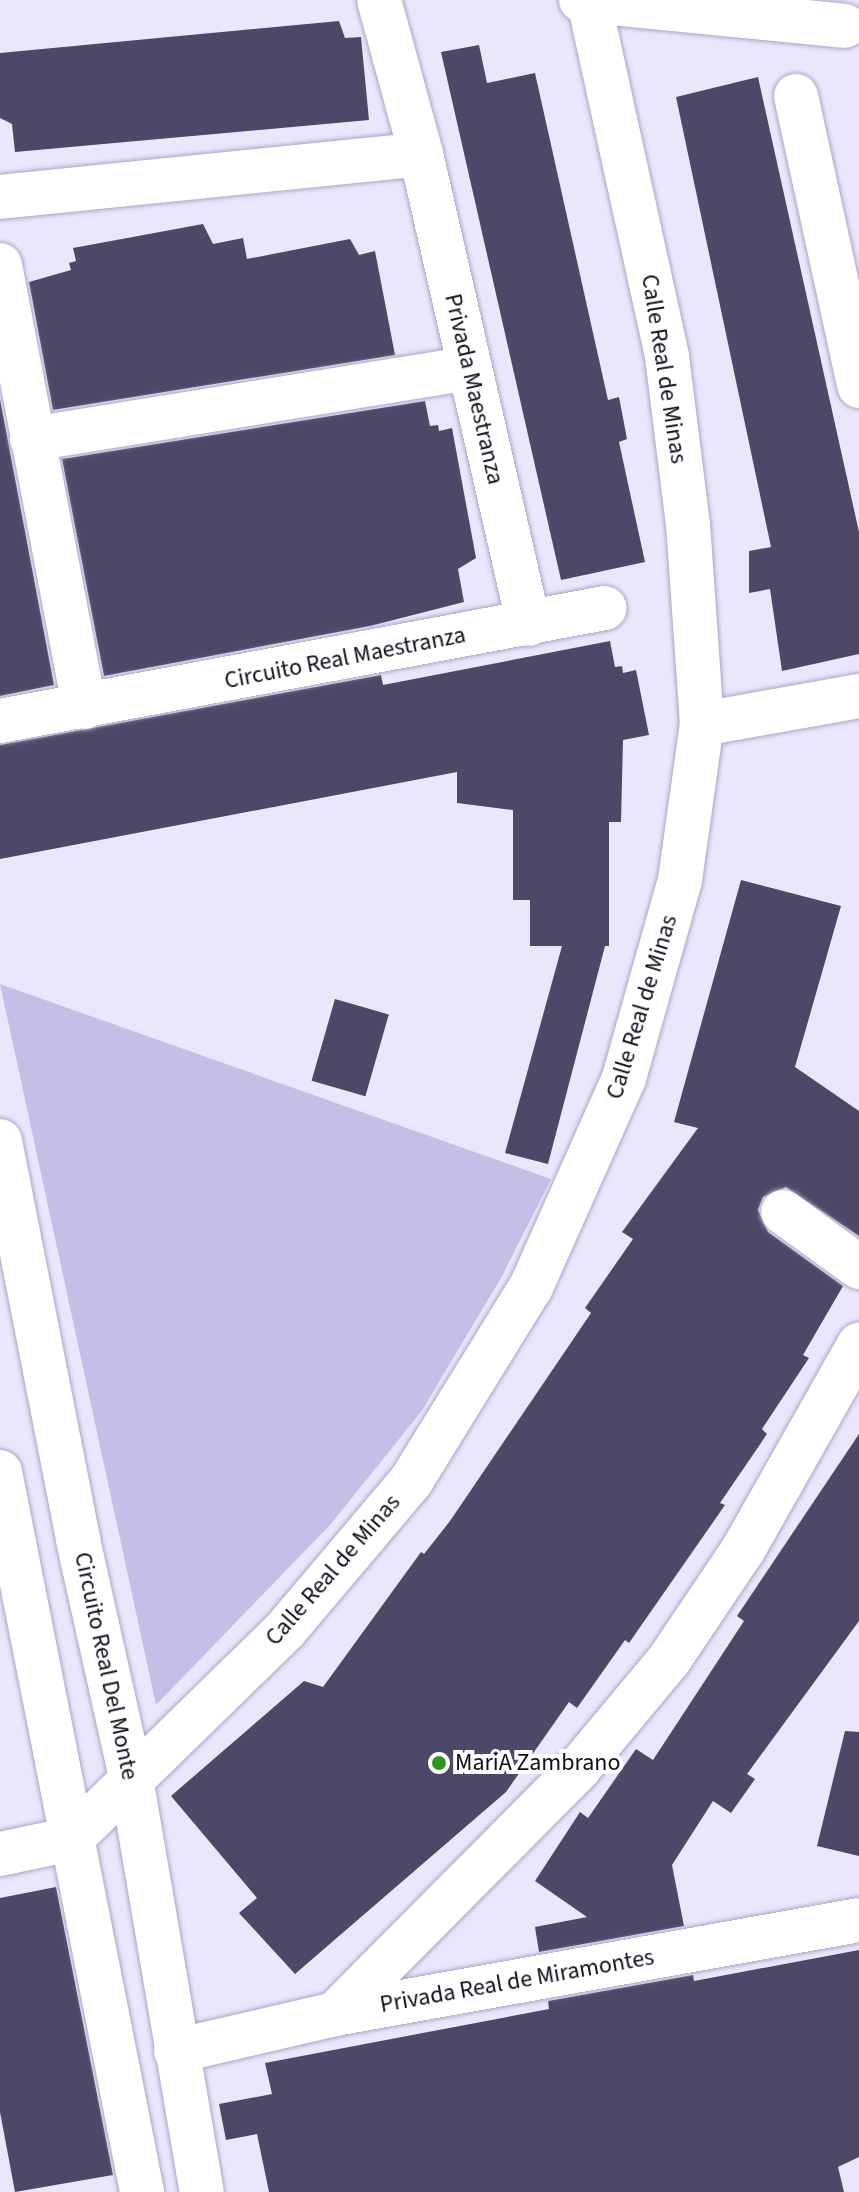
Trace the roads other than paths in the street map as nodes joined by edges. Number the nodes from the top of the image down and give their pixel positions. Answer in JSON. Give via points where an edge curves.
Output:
{"nodes":[{"id":1,"x":379,"y":0,"type":"edge"},
{"id":2,"x":585,"y":1,"type":"edge"},
{"id":3,"x":680,"y":7,"type":"edge"},
{"id":4,"x":845,"y":26,"type":"dead end"},
{"id":5,"x":796,"y":96,"type":"dead end"},
{"id":6,"x":421,"y":154,"type":"junction"},
{"id":7,"x":0,"y":197,"type":"edge"},
{"id":8,"x":0,"y":265,"type":"edge"},
{"id":9,"x":469,"y":368,"type":"junction"},
{"id":10,"x":859,"y":386,"type":"edge"},
{"id":11,"x":32,"y":439,"type":"junction"},
{"id":12,"x":605,"y":608,"type":"dead end"},
{"id":13,"x":529,"y":624,"type":"junction"},
{"id":14,"x":859,"y":696,"type":"edge"},
{"id":15,"x":84,"y":707,"type":"junction"},
{"id":16,"x":0,"y":721,"type":"edge"},
{"id":17,"x":702,"y":724,"type":"junction"},
{"id":18,"x":0,"y":1141,"type":"edge"},
{"id":19,"x":783,"y":1212,"type":"dead end"},
{"id":20,"x":859,"y":1267,"type":"edge"},
{"id":21,"x":859,"y":1345,"type":"edge"},
{"id":22,"x":0,"y":1472,"type":"edge"},
{"id":23,"x":78,"y":1540,"type":"junction"},
{"id":24,"x":8,"y":1554,"type":"edge"},
{"id":25,"x":131,"y":1778,"type":"junction"},
{"id":26,"x":71,"y":1839,"type":"junction"},
{"id":27,"x":0,"y":1854,"type":"edge"},
{"id":28,"x":859,"y":1920,"type":"edge"},
{"id":29,"x":335,"y":2014,"type":"junction"},
{"id":30,"x":176,"y":2051,"type":"junction"},
{"id":31,"x":142,"y":2192,"type":"edge"},
{"id":32,"x":202,"y":2192,"type":"edge"}],
"edges":[{"from":1,"to":6,"type":"street","name":"Privada Maestranza"},
{"from":2,"to":3,"type":"street"},
{"from":2,"to":17,"type":"street","name":"Calle Real de Minas","via":[[667,356],[688,525]]},
{"from":3,"to":4,"type":"street"},
{"from":5,"to":10,"type":"street"},
{"from":6,"to":7,"type":"street"},
{"from":6,"to":9,"type":"street","name":"Privada Maestranza"},
{"from":8,"to":11,"type":"street"},
{"from":9,"to":11,"type":"street"},
{"from":9,"to":13,"type":"street","name":"Privada Maestranza"},
{"from":11,"to":15,"type":"street"},
{"from":12,"to":13,"type":"street","name":"Circuito Real Maestranza"},
{"from":13,"to":15,"type":"street","name":"Circuito Real Maestranza"},
{"from":14,"to":17,"type":"street"},
{"from":15,"to":16,"type":"street","name":"Circuito Real Maestranza"},
{"from":17,"to":25,"type":"street","name":"Calle Real de Minas","via":[[680,880],[624,1078],[531,1287],[411,1481],[286,1629]]},
{"from":18,"to":23,"type":"street","name":"Circuito Real Del Monte"},
{"from":19,"to":20,"type":"street"},
{"from":21,"to":29,"type":"street","via":[[743,1550],[669,1660],[579,1768]]},
{"from":22,"to":24,"type":"street"},
{"from":23,"to":24,"type":"street"},
{"from":23,"to":25,"type":"street","name":"Circuito Real Del Monte"},
{"from":24,"to":26,"type":"street"},
{"from":25,"to":26,"type":"street","name":"Calle Real de Minas"},
{"from":25,"to":30,"type":"street","name":"Circuito Real Del Monte"},
{"from":26,"to":27,"type":"street"},
{"from":26,"to":31,"type":"street"},
{"from":28,"to":29,"type":"street","name":"Privada Real de Miramontes"},
{"from":29,"to":30,"type":"street","name":"Privada Real de Miramontes"},
{"from":30,"to":32,"type":"street","name":"Circuito Real Del Monte"}]}
